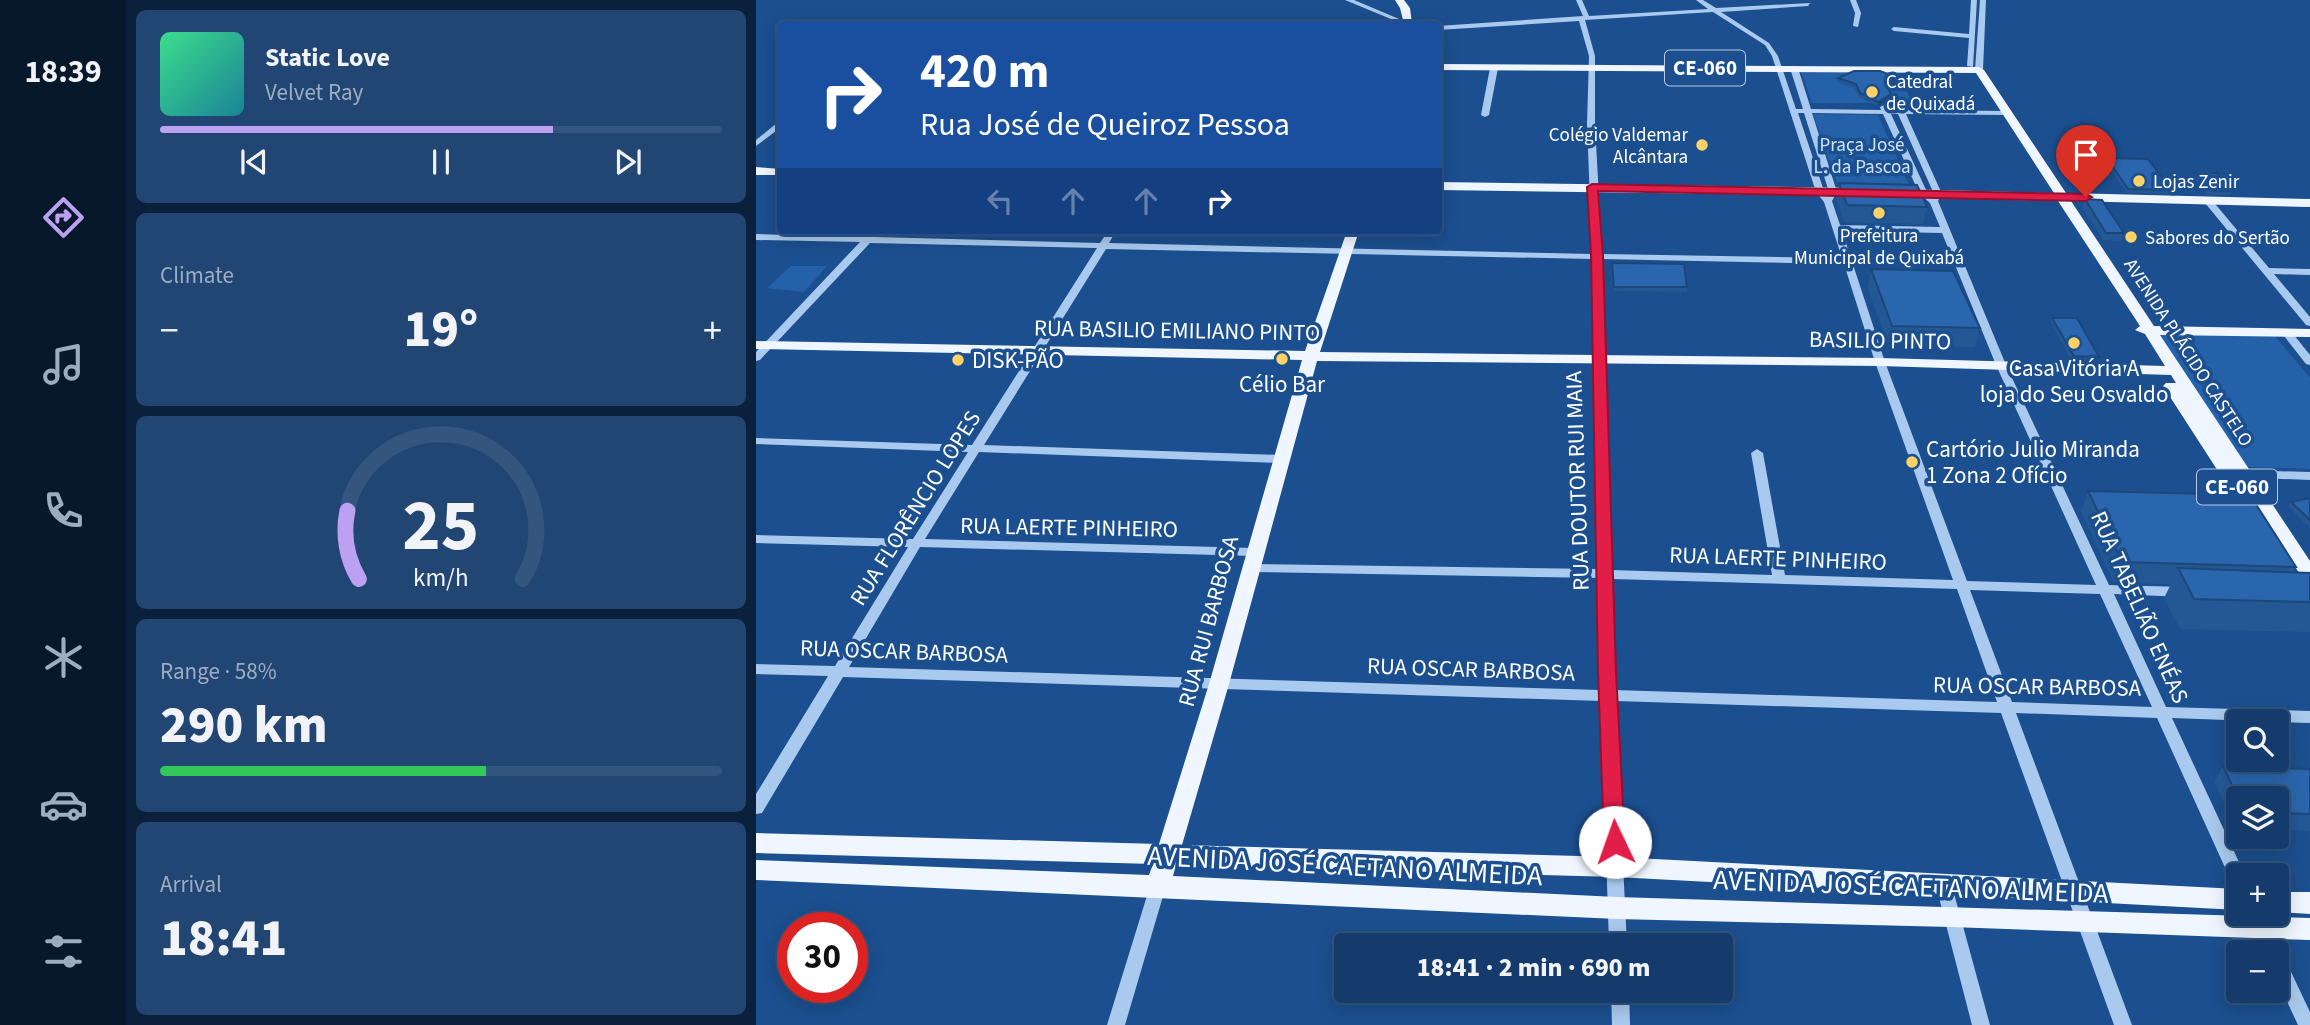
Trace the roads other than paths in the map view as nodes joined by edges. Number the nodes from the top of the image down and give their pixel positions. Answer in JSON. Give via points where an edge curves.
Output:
{"nodes":[{"id":1,"x":1349,"y":0,"type":"edge"},
{"id":2,"x":1399,"y":0,"type":"edge"},
{"id":3,"x":1579,"y":0,"type":"edge"},
{"id":4,"x":1699,"y":0,"type":"edge"},
{"id":5,"x":1853,"y":0,"type":"edge"},
{"id":6,"x":1974,"y":0,"type":"edge"},
{"id":7,"x":1983,"y":0,"type":"edge"},
{"id":8,"x":1756,"y":3,"type":"edge"},
{"id":9,"x":1808,"y":4,"type":"dead end"},
{"id":10,"x":1711,"y":10,"type":"junction"},
{"id":11,"x":1973,"y":11,"type":"junction"},
{"id":12,"x":1982,"y":12,"type":"junction"},
{"id":13,"x":1583,"y":18,"type":"junction"},
{"id":14,"x":1401,"y":21,"type":"edge"},
{"id":15,"x":1407,"y":21,"type":"edge"},
{"id":16,"x":1856,"y":26,"type":"dead end"},
{"id":17,"x":1442,"y":28,"type":"edge"},
{"id":18,"x":1894,"y":29,"type":"dead end"},
{"id":19,"x":1971,"y":40,"type":"junction"},
{"id":20,"x":1980,"y":45,"type":"junction"},
{"id":21,"x":1442,"y":67,"type":"edge"},
{"id":22,"x":1494,"y":68,"type":"junction"},
{"id":23,"x":1591,"y":68,"type":"junction"},
{"id":24,"x":1778,"y":68,"type":"junction"},
{"id":25,"x":1794,"y":68,"type":"junction"},
{"id":26,"x":1975,"y":70,"type":"junction"},
{"id":27,"x":1791,"y":108,"type":"junction"},
{"id":28,"x":1807,"y":108,"type":"junction"},
{"id":29,"x":1885,"y":109,"type":"junction"},
{"id":30,"x":1900,"y":109,"type":"junction"},
{"id":31,"x":1999,"y":109,"type":"junction"},
{"id":32,"x":1485,"y":115,"type":"dead end"},
{"id":33,"x":777,"y":127,"type":"edge"},
{"id":34,"x":756,"y":144,"type":"edge"},
{"id":35,"x":756,"y":171,"type":"edge"},
{"id":36,"x":777,"y":172,"type":"edge"},
{"id":37,"x":1442,"y":186,"type":"edge"},
{"id":38,"x":1592,"y":187,"type":"junction"},
{"id":39,"x":1827,"y":195,"type":"junction"},
{"id":40,"x":1931,"y":196,"type":"junction"},
{"id":41,"x":2056,"y":197,"type":"junction"},
{"id":42,"x":2208,"y":201,"type":"junction"},
{"id":43,"x":2310,"y":203,"type":"edge"},
{"id":44,"x":1836,"y":228,"type":"junction"},
{"id":45,"x":1945,"y":230,"type":"junction"},
{"id":46,"x":872,"y":235,"type":"edge"},
{"id":47,"x":1109,"y":235,"type":"edge"},
{"id":48,"x":1351,"y":235,"type":"edge"},
{"id":49,"x":756,"y":237,"type":"edge"},
{"id":50,"x":867,"y":240,"type":"junction"},
{"id":51,"x":1102,"y":245,"type":"junction"},
{"id":52,"x":1345,"y":252,"type":"junction"},
{"id":53,"x":1597,"y":255,"type":"junction"},
{"id":54,"x":1846,"y":261,"type":"junction"},
{"id":55,"x":2266,"y":271,"type":"junction"},
{"id":56,"x":2310,"y":272,"type":"edge"},
{"id":57,"x":2310,"y":323,"type":"edge"},
{"id":58,"x":2142,"y":330,"type":"junction"},
{"id":59,"x":2286,"y":332,"type":"junction"},
{"id":60,"x":2310,"y":333,"type":"edge"},
{"id":61,"x":762,"y":345,"type":"edge"},
{"id":62,"x":1037,"y":350,"type":"junction"},
{"id":63,"x":1311,"y":355,"type":"junction"},
{"id":64,"x":756,"y":358,"type":"edge"},
{"id":65,"x":1598,"y":359,"type":"junction"},
{"id":66,"x":1880,"y":362,"type":"junction"},
{"id":67,"x":2310,"y":362,"type":"edge"},
{"id":68,"x":2001,"y":365,"type":"junction"},
{"id":69,"x":2169,"y":371,"type":"junction"},
{"id":70,"x":756,"y":442,"type":"edge"},
{"id":71,"x":975,"y":450,"type":"junction"},
{"id":72,"x":1757,"y":453,"type":"dead end"},
{"id":73,"x":1282,"y":459,"type":"junction"},
{"id":74,"x":2236,"y":474,"type":"junction"},
{"id":75,"x":2310,"y":476,"type":"edge"},
{"id":76,"x":756,"y":539,"type":"edge"},
{"id":77,"x":916,"y":544,"type":"junction"},
{"id":78,"x":1252,"y":560,"type":"junction"},
{"id":79,"x":1604,"y":574,"type":"junction"},
{"id":80,"x":1779,"y":579,"type":"junction"},
{"id":81,"x":2304,"y":580,"type":"edge"},
{"id":82,"x":1963,"y":584,"type":"junction"},
{"id":83,"x":2106,"y":589,"type":"junction"},
{"id":84,"x":2198,"y":592,"type":"edge"},
{"id":85,"x":756,"y":669,"type":"edge"},
{"id":86,"x":838,"y":672,"type":"junction"},
{"id":87,"x":1219,"y":684,"type":"junction"},
{"id":88,"x":1608,"y":697,"type":"junction"},
{"id":89,"x":2008,"y":708,"type":"junction"},
{"id":90,"x":2160,"y":711,"type":"junction"},
{"id":91,"x":2310,"y":717,"type":"edge"},
{"id":92,"x":756,"y":808,"type":"edge"},
{"id":93,"x":756,"y":843,"type":"edge"},
{"id":94,"x":1166,"y":856,"type":"junction"},
{"id":95,"x":2231,"y":863,"type":"edge"},
{"id":96,"x":1616,"y":867,"type":"junction"},
{"id":97,"x":756,"y":870,"type":"edge"},
{"id":98,"x":1158,"y":886,"type":"junction"},
{"id":99,"x":1944,"y":886,"type":"junction"},
{"id":100,"x":2073,"y":893,"type":"junction"},
{"id":101,"x":2226,"y":899,"type":"edge"},
{"id":102,"x":2289,"y":902,"type":"edge"},
{"id":103,"x":2310,"y":902,"type":"edge"},
{"id":104,"x":1617,"y":908,"type":"junction"},
{"id":105,"x":1951,"y":916,"type":"junction"},
{"id":106,"x":2084,"y":920,"type":"junction"},
{"id":107,"x":2226,"y":920,"type":"edge"},
{"id":108,"x":2289,"y":925,"type":"edge"},
{"id":109,"x":2310,"y":929,"type":"edge"},
{"id":110,"x":1618,"y":933,"type":"edge"},
{"id":111,"x":2289,"y":987,"type":"edge"},
{"id":112,"x":1620,"y":1003,"type":"edge"},
{"id":113,"x":1116,"y":1025,"type":"edge"},
{"id":114,"x":1621,"y":1025,"type":"edge"},
{"id":115,"x":1980,"y":1025,"type":"edge"},
{"id":116,"x":2123,"y":1025,"type":"edge"},
{"id":117,"x":2307,"y":1025,"type":"edge"}],
"edges":[{"from":1,"to":14,"type":"street"},
{"from":2,"to":15,"type":"main road"},
{"from":3,"to":13,"type":"street","name":"RUA DOUTOR RUI MAIA"},
{"from":4,"to":10,"type":"street"},
{"from":5,"to":16,"type":"street"},
{"from":6,"to":11,"type":"street"},
{"from":7,"to":12,"type":"street"},
{"from":8,"to":9,"type":"street"},
{"from":8,"to":10,"type":"street"},
{"from":10,"to":13,"type":"street"},
{"from":10,"to":24,"type":"street","via":[[1767,44]]},
{"from":11,"to":12,"type":"street"},
{"from":11,"to":19,"type":"street"},
{"from":12,"to":20,"type":"street"},
{"from":13,"to":17,"type":"street"},
{"from":13,"to":23,"type":"street","name":"RUA DOUTOR RUI MAIA"},
{"from":18,"to":19,"type":"street"},
{"from":19,"to":20,"type":"street"},
{"from":19,"to":26,"type":"street"},
{"from":20,"to":26,"type":"street"},
{"from":21,"to":22,"type":"main road","number":"CE-060"},
{"from":22,"to":23,"type":"main road","number":"CE-060"},
{"from":22,"to":32,"type":"street"},
{"from":23,"to":24,"type":"main road","number":"CE-060"},
{"from":23,"to":38,"type":"street","name":"RUA DOUTOR RUI MAIA"},
{"from":24,"to":25,"type":"main road","number":"CE-060"},
{"from":24,"to":27,"type":"street"},
{"from":25,"to":26,"type":"main road","number":"CE-060"},
{"from":25,"to":28,"type":"street"},
{"from":26,"to":31,"type":"main road","name":"AVENIDA PLÁCIDO CASTELO","number":"CE-060"},
{"from":27,"to":28,"type":"street"},
{"from":27,"to":39,"type":"street"},
{"from":28,"to":29,"type":"street"},
{"from":28,"to":39,"type":"street"},
{"from":29,"to":30,"type":"street"},
{"from":29,"to":40,"type":"street","name":"RUA TABELIÃO ENÉAS"},
{"from":30,"to":31,"type":"street"},
{"from":30,"to":40,"type":"street"},
{"from":31,"to":41,"type":"main road","name":"AVENIDA PLÁCIDO CASTELO","number":"CE-060"},
{"from":33,"to":34,"type":"street"},
{"from":35,"to":36,"type":"main road"},
{"from":37,"to":38,"type":"main road"},
{"from":38,"to":39,"type":"main road"},
{"from":38,"to":53,"type":"street","name":"RUA DOUTOR RUI MAIA"},
{"from":39,"to":40,"type":"main road"},
{"from":39,"to":44,"type":"street"},
{"from":40,"to":41,"type":"main road"},
{"from":40,"to":45,"type":"street","name":"RUA TABELIÃO ENÉAS"},
{"from":41,"to":42,"type":"main road"},
{"from":41,"to":58,"type":"main road","name":"AVENIDA PLÁCIDO CASTELO","number":"CE-060"},
{"from":42,"to":43,"type":"main road"},
{"from":42,"to":55,"type":"street"},
{"from":44,"to":45,"type":"street"},
{"from":44,"to":54,"type":"street"},
{"from":45,"to":68,"type":"street","name":"RUA TABELIÃO ENÉAS","via":[[1963,284]]},
{"from":46,"to":50,"type":"street"},
{"from":47,"to":51,"type":"street","name":"RUA FLORÊNCIO LOPES"},
{"from":48,"to":52,"type":"main road","name":"RUA RUI BARBOSA"},
{"from":49,"to":50,"type":"street"},
{"from":50,"to":51,"type":"street"},
{"from":50,"to":61,"type":"street"},
{"from":51,"to":52,"type":"street"},
{"from":51,"to":62,"type":"street","name":"RUA FLORÊNCIO LOPES"},
{"from":52,"to":53,"type":"street"},
{"from":52,"to":63,"type":"main road","name":"RUA RUI BARBOSA"},
{"from":53,"to":54,"type":"street"},
{"from":53,"to":65,"type":"street","name":"RUA DOUTOR RUI MAIA"},
{"from":54,"to":66,"type":"street","via":[[1859,282]]},
{"from":55,"to":56,"type":"street"},
{"from":55,"to":57,"type":"street"},
{"from":58,"to":59,"type":"main road"},
{"from":58,"to":69,"type":"main road","name":"AVENIDA PLÁCIDO CASTELO","number":"CE-060"},
{"from":59,"to":60,"type":"main road"},
{"from":59,"to":67,"type":"street"},
{"from":61,"to":62,"type":"main road","name":"RUA BASILIO EMILIANO PINTO"},
{"from":61,"to":64,"type":"street"},
{"from":62,"to":63,"type":"main road","name":"RUA BASILIO EMILIANO PINTO"},
{"from":62,"to":71,"type":"street","name":"RUA FLORÊNCIO LOPES"},
{"from":63,"to":65,"type":"main road","name":"RUA BASILIO EMILIANO PINTO"},
{"from":63,"to":73,"type":"main road","name":"RUA RUI BARBOSA"},
{"from":65,"to":66,"type":"main road","name":"BASILIO PINTO"},
{"from":65,"to":79,"type":"street","name":"RUA DOUTOR RUI MAIA"},
{"from":66,"to":68,"type":"main road","name":"BASILIO PINTO"},
{"from":66,"to":82,"type":"street"},
{"from":68,"to":69,"type":"main road","name":"BASILIO PINTO"},
{"from":68,"to":83,"type":"street","name":"RUA TABELIÃO ENÉAS"},
{"from":69,"to":74,"type":"main road","name":"AVENIDA PLÁCIDO CASTELO","number":"CE-060"},
{"from":70,"to":71,"type":"street"},
{"from":71,"to":73,"type":"street"},
{"from":71,"to":77,"type":"street","name":"RUA FLORÊNCIO LOPES"},
{"from":72,"to":80,"type":"street"},
{"from":73,"to":78,"type":"main road","name":"RUA RUI BARBOSA"},
{"from":74,"to":75,"type":"street"},
{"from":74,"to":81,"type":"main road","name":"AVENIDA PLÁCIDO CASTELO","number":"CE-060"},
{"from":76,"to":77,"type":"street","name":"RUA LAERTE PINHEIRO"},
{"from":77,"to":78,"type":"street","name":"RUA LAERTE PINHEIRO"},
{"from":77,"to":86,"type":"street","name":"RUA FLORÊNCIO LOPES"},
{"from":78,"to":79,"type":"street","name":"RUA LAERTE PINHEIRO"},
{"from":78,"to":87,"type":"main road","name":"RUA RUI BARBOSA"},
{"from":79,"to":80,"type":"street","name":"RUA LAERTE PINHEIRO"},
{"from":79,"to":88,"type":"street","name":"RUA DOUTOR RUI MAIA"},
{"from":80,"to":82,"type":"street","name":"RUA LAERTE PINHEIRO"},
{"from":82,"to":83,"type":"street","name":"RUA LAERTE PINHEIRO"},
{"from":82,"to":89,"type":"street"},
{"from":83,"to":84,"type":"street","name":"RUA LAERTE PINHEIRO"},
{"from":83,"to":90,"type":"street","name":"RUA TABELIÃO ENÉAS"},
{"from":85,"to":86,"type":"street","name":"RUA OSCAR BARBOSA"},
{"from":86,"to":87,"type":"street","name":"RUA OSCAR BARBOSA"},
{"from":86,"to":92,"type":"street","name":"RUA FLORÊNCIO LOPES"},
{"from":87,"to":88,"type":"street","name":"RUA OSCAR BARBOSA"},
{"from":87,"to":94,"type":"main road","name":"RUA RUI BARBOSA"},
{"from":88,"to":89,"type":"street","name":"RUA OSCAR BARBOSA"},
{"from":88,"to":96,"type":"street","name":"RUA DOUTOR RUI MAIA"},
{"from":89,"to":90,"type":"street","name":"RUA OSCAR BARBOSA"},
{"from":89,"to":100,"type":"street"},
{"from":90,"to":91,"type":"street","name":"RUA OSCAR BARBOSA"},
{"from":90,"to":95,"type":"street","name":"RUA TABELIÃO ENÉAS"},
{"from":93,"to":94,"type":"main road","name":"AVENIDA JOSÉ CAETANO ALMEIDA"},
{"from":94,"to":96,"type":"main road","name":"AVENIDA JOSÉ CAETANO ALMEIDA"},
{"from":94,"to":98,"type":"main road","name":"RUA RUI BARBOSA"},
{"from":96,"to":99,"type":"main road","name":"AVENIDA JOSÉ CAETANO ALMEIDA"},
{"from":96,"to":104,"type":"street","name":"RUA DOUTOR RUI MAIA"},
{"from":97,"to":98,"type":"main road","name":"AVENIDA JOSÉ CAETANO ALMEIDA"},
{"from":98,"to":104,"type":"main road","name":"AVENIDA JOSÉ CAETANO ALMEIDA"},
{"from":98,"to":113,"type":"street","name":"RUA RUI BARBOSA"},
{"from":99,"to":100,"type":"main road","name":"AVENIDA JOSÉ CAETANO ALMEIDA"},
{"from":99,"to":105,"type":"street"},
{"from":100,"to":101,"type":"main road","name":"AVENIDA JOSÉ CAETANO ALMEIDA"},
{"from":100,"to":106,"type":"street"},
{"from":102,"to":103,"type":"main road"},
{"from":104,"to":105,"type":"main road","name":"AVENIDA JOSÉ CAETANO ALMEIDA"},
{"from":104,"to":110,"type":"street","name":"RUA DOUTOR RUI MAIA"},
{"from":105,"to":106,"type":"main road","name":"AVENIDA JOSÉ CAETANO ALMEIDA"},
{"from":105,"to":115,"type":"street"},
{"from":106,"to":107,"type":"main road","name":"AVENIDA JOSÉ CAETANO ALMEIDA"},
{"from":106,"to":116,"type":"street"},
{"from":108,"to":109,"type":"main road","name":"AVENIDA JOSÉ CAETANO ALMEIDA"},
{"from":111,"to":117,"type":"street"},
{"from":112,"to":114,"type":"street"}]}
